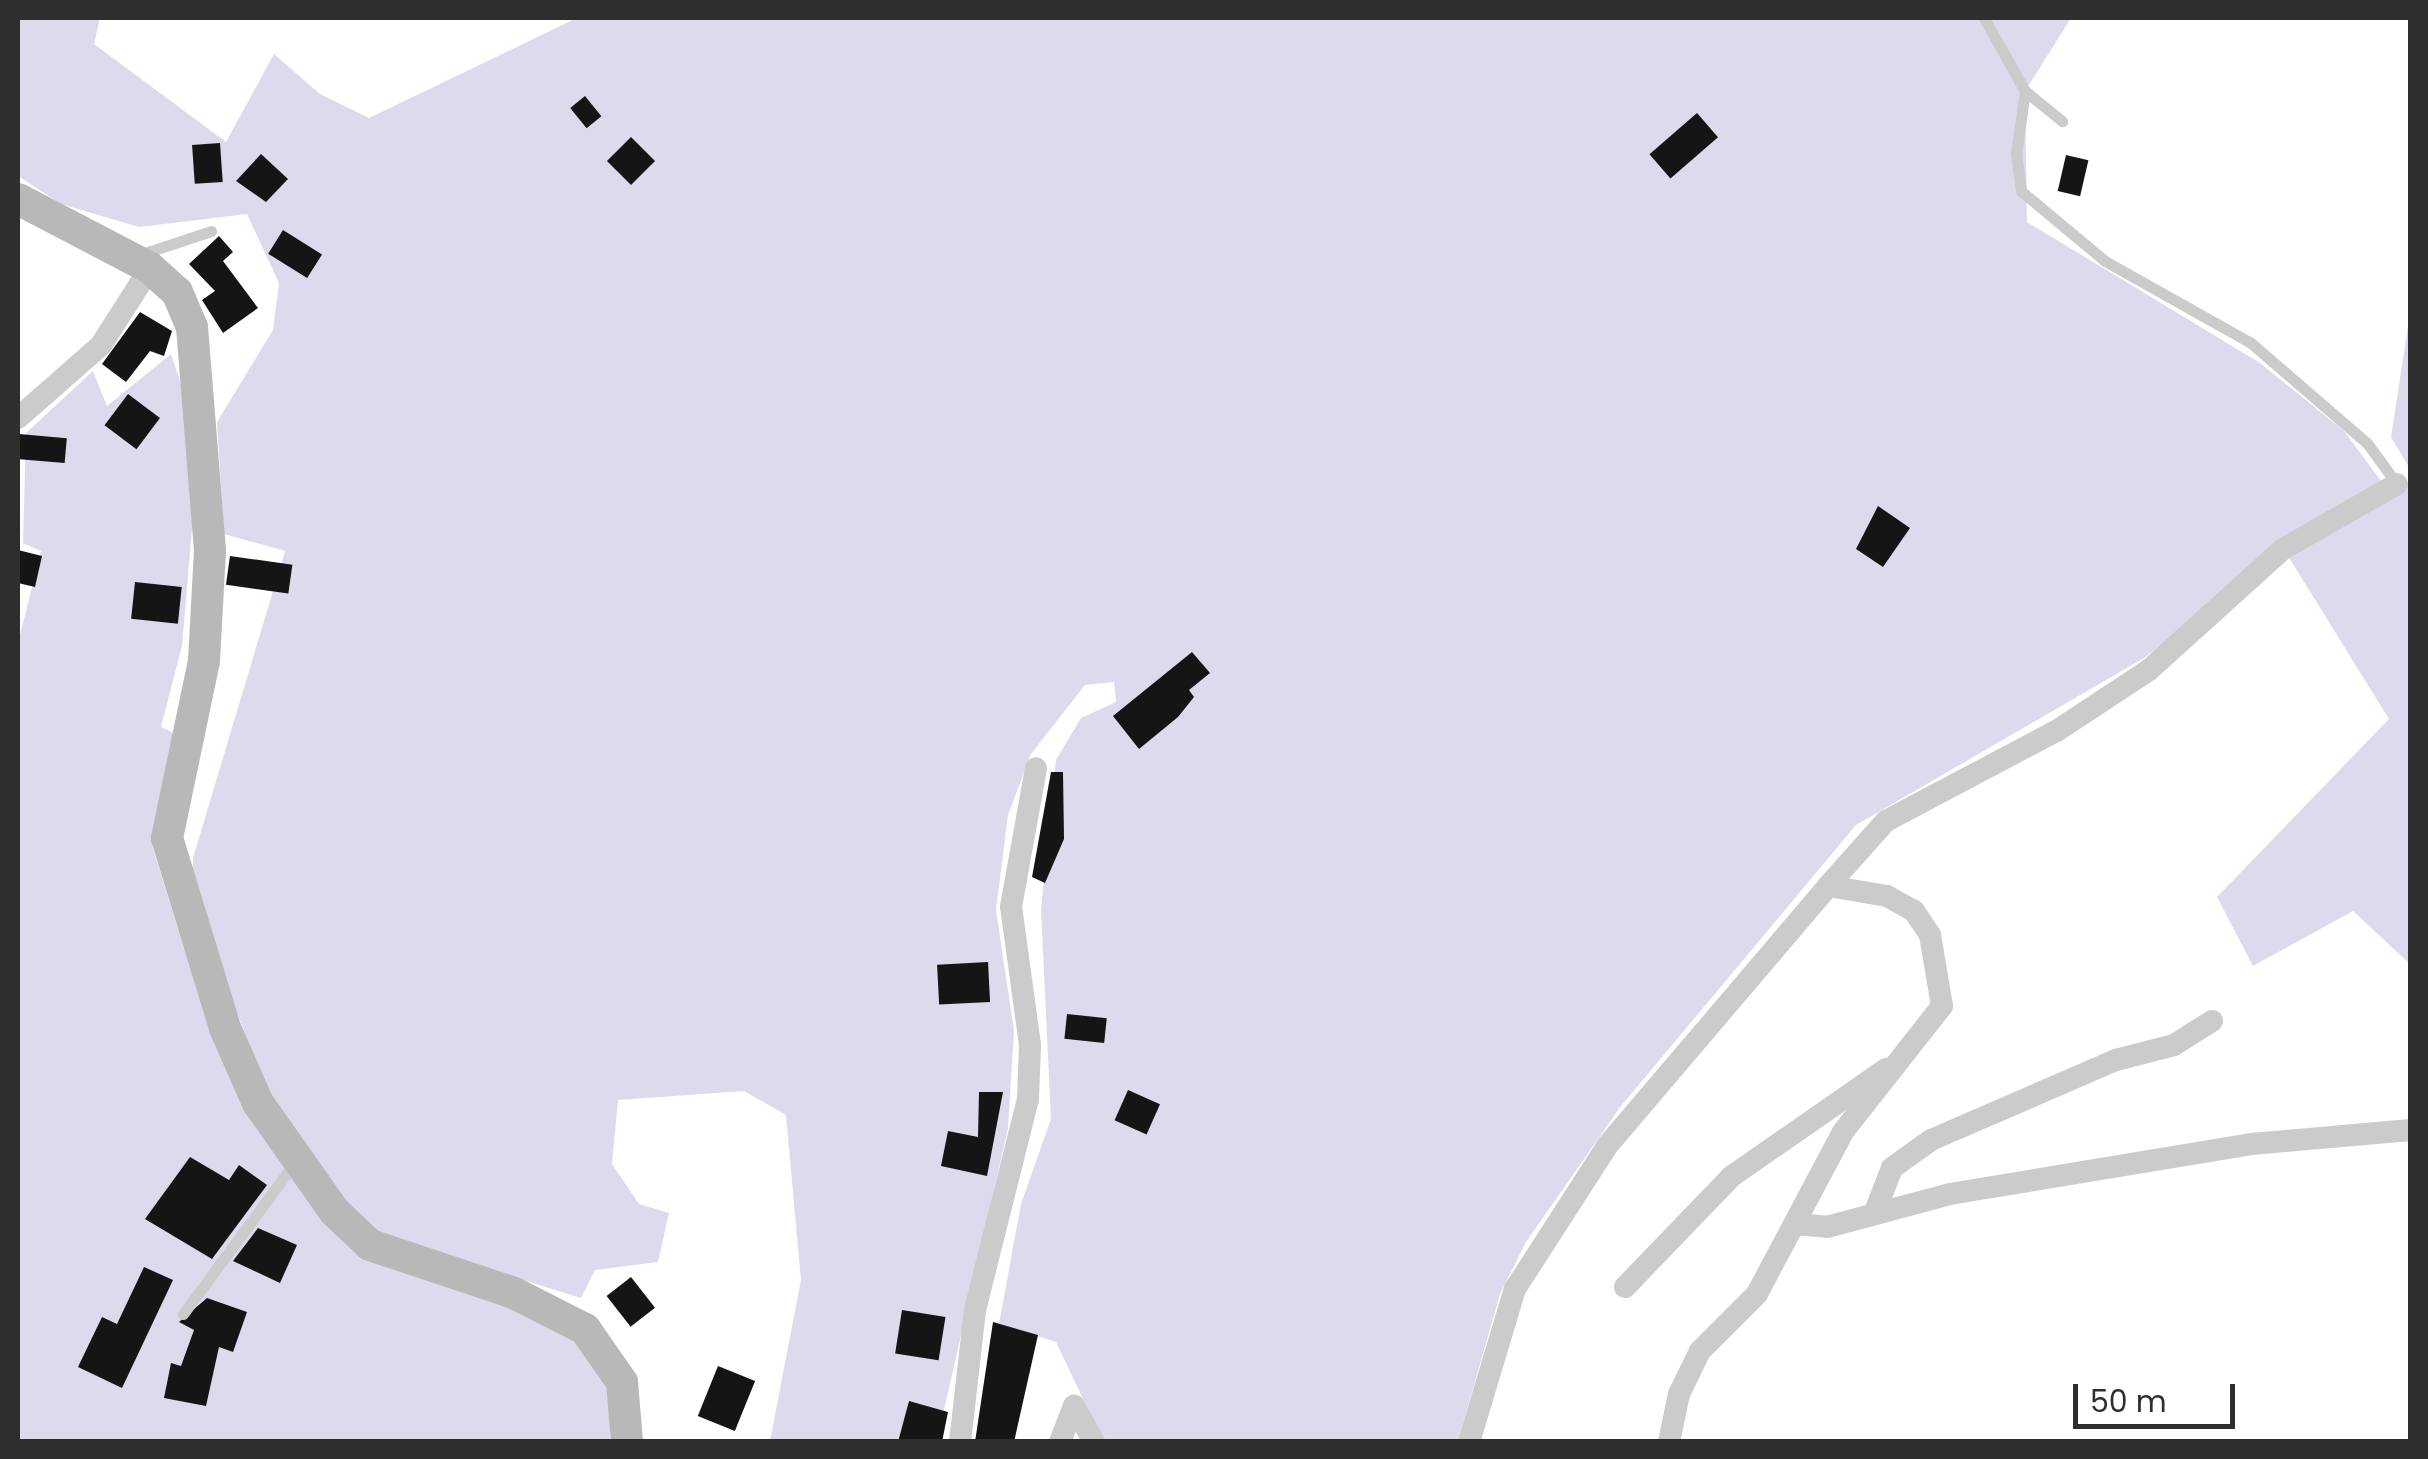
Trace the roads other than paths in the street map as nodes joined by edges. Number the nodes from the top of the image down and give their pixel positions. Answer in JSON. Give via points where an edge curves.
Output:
{"nodes":[{"id":1,"x":1984,"y":18,"type":"edge"},
{"id":2,"x":2025,"y":91,"type":"junction"},
{"id":3,"x":2062,"y":121,"type":"dead end"},
{"id":4,"x":18,"y":199,"type":"edge"},
{"id":5,"x":211,"y":231,"type":"dead end"},
{"id":6,"x":141,"y":263,"type":"junction"},
{"id":7,"x":18,"y":418,"type":"edge"},
{"id":8,"x":2397,"y":484,"type":"joint"},
{"id":9,"x":1036,"y":768,"type":"dead end"},
{"id":10,"x":1828,"y":886,"type":"junction"},
{"id":11,"x":2212,"y":1021,"type":"dead end"},
{"id":12,"x":1902,"y":1059,"type":"junction"},
{"id":13,"x":2410,"y":1130,"type":"edge"},
{"id":14,"x":296,"y":1161,"type":"junction"},
{"id":15,"x":1874,"y":1214,"type":"junction"},
{"id":16,"x":1795,"y":1224,"type":"junction"},
{"id":17,"x":1625,"y":1287,"type":"dead end"},
{"id":18,"x":183,"y":1314,"type":"dead end"},
{"id":19,"x":628,"y":1442,"type":"edge"},
{"id":20,"x":960,"y":1442,"type":"edge"},
{"id":21,"x":1060,"y":1442,"type":"edge"},
{"id":22,"x":1094,"y":1442,"type":"edge"},
{"id":23,"x":1469,"y":1442,"type":"edge"},
{"id":24,"x":1668,"y":1442,"type":"edge"}],
"edges":[{"from":1,"to":2,"type":"lane"},
{"from":2,"to":3,"type":"lane"},
{"from":2,"to":8,"type":"lane","via":[[2016,154],[2021,191],[2105,261],[2251,343],[2368,443]]},
{"from":4,"to":6,"type":"street"},
{"from":5,"to":6,"type":"lane"},
{"from":6,"to":7,"type":"street","via":[[101,344]]},
{"from":6,"to":14,"type":"street","via":[[177,292],[192,327],[210,550],[200,688],[170,808],[172,870],[224,1028],[258,1104]]},
{"from":8,"to":10,"type":"street","via":[[2284,549],[2119,690],[1886,820]]},
{"from":9,"to":20,"type":"street","via":[[1010,907],[1030,1045],[1028,1099],[975,1310]]},
{"from":10,"to":12,"type":"street","via":[[1887,896],[1914,911],[1930,936],[1942,1006]]},
{"from":10,"to":23,"type":"street","via":[[1547,1229],[1502,1323]]},
{"from":11,"to":15,"type":"street","via":[[2174,1045],[2116,1060],[1931,1140],[1892,1168]]},
{"from":12,"to":16,"type":"street","via":[[1843,1132]]},
{"from":12,"to":17,"type":"street","via":[[1732,1176]]},
{"from":13,"to":15,"type":"street","via":[[2251,1144]]},
{"from":14,"to":18,"type":"lane"},
{"from":14,"to":19,"type":"street","via":[[370,1245],[514,1292],[586,1328],[622,1382]]},
{"from":15,"to":16,"type":"street","via":[[1827,1228]]},
{"from":16,"to":24,"type":"street","via":[[1756,1294],[1688,1370]]},
{"from":21,"to":22,"type":"street","via":[[1074,1406]]}]}
